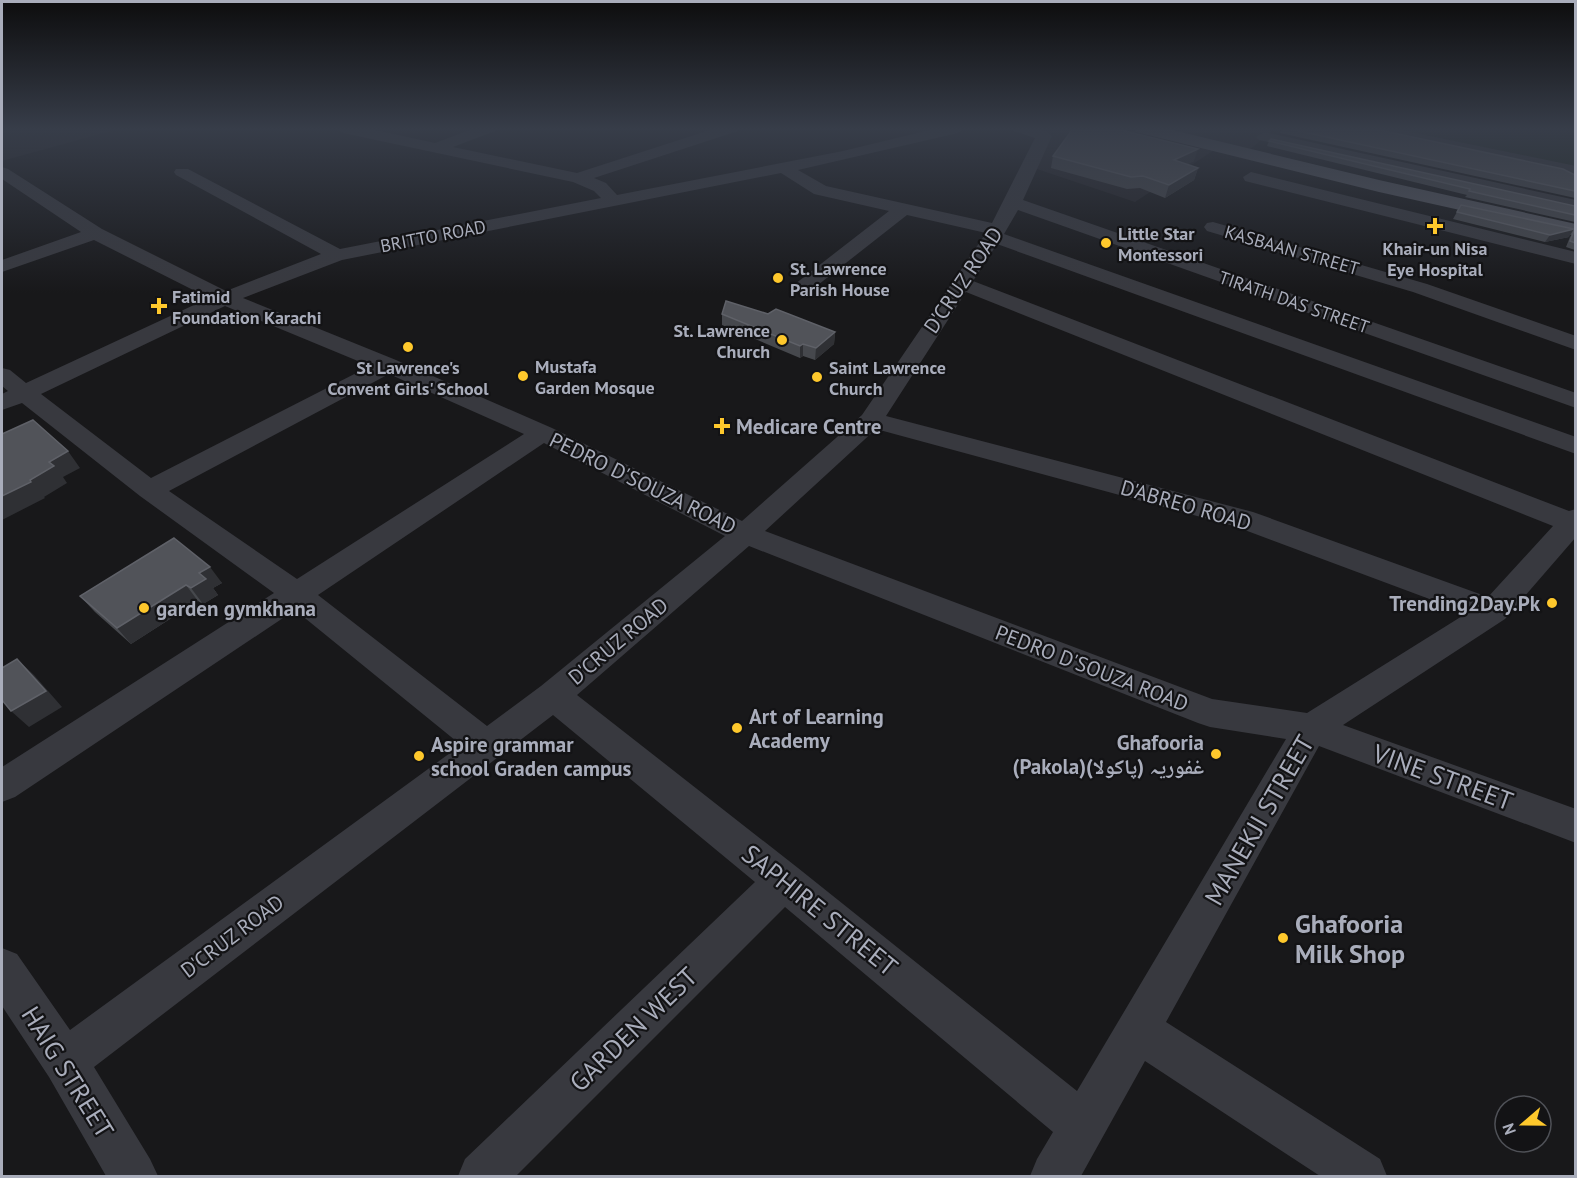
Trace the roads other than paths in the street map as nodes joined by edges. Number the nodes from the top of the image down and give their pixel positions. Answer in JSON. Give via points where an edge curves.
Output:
{"nodes":[{"id":1,"x":19,"y":183,"type":"edge"},
{"id":2,"x":202,"y":183,"type":"edge"},
{"id":3,"x":589,"y":183,"type":"edge"},
{"id":4,"x":703,"y":183,"type":"edge"},
{"id":5,"x":808,"y":183,"type":"edge"},
{"id":6,"x":1022,"y":183,"type":"edge"},
{"id":7,"x":1275,"y":183,"type":"edge"},
{"id":8,"x":1371,"y":183,"type":"edge"},
{"id":9,"x":1400,"y":183,"type":"edge"},
{"id":10,"x":1425,"y":183,"type":"edge"},
{"id":11,"x":1483,"y":183,"type":"edge"},
{"id":12,"x":1573,"y":183,"type":"edge"},
{"id":13,"x":1421,"y":190,"type":"junction"},
{"id":14,"x":613,"y":201,"type":"junction"},
{"id":15,"x":1013,"y":202,"type":"junction"},
{"id":16,"x":1454,"y":203,"type":"junction"},
{"id":17,"x":903,"y":209,"type":"junction"},
{"id":18,"x":1570,"y":211,"type":"edge"},
{"id":19,"x":1442,"y":225,"type":"junction"},
{"id":20,"x":1214,"y":227,"type":"dead end"},
{"id":21,"x":94,"y":233,"type":"junction"},
{"id":22,"x":995,"y":233,"type":"junction"},
{"id":23,"x":1547,"y":252,"type":"junction"},
{"id":24,"x":337,"y":255,"type":"junction"},
{"id":25,"x":1575,"y":258,"type":"edge"},
{"id":26,"x":2,"y":266,"type":"edge"},
{"id":27,"x":960,"y":283,"type":"junction"},
{"id":28,"x":802,"y":288,"type":"dead end"},
{"id":29,"x":225,"y":298,"type":"junction"},
{"id":30,"x":1575,"y":344,"type":"edge"},
{"id":31,"x":388,"y":365,"type":"junction"},
{"id":32,"x":2,"y":375,"type":"edge"},
{"id":33,"x":13,"y":398,"type":"edge"},
{"id":34,"x":1575,"y":401,"type":"edge"},
{"id":35,"x":871,"y":420,"type":"junction"},
{"id":36,"x":543,"y":434,"type":"junction"},
{"id":37,"x":1575,"y":446,"type":"edge"},
{"id":38,"x":149,"y":490,"type":"junction"},
{"id":39,"x":1575,"y":521,"type":"edge"},
{"id":40,"x":745,"y":534,"type":"junction"},
{"id":41,"x":295,"y":593,"type":"junction"},
{"id":42,"x":1494,"y":611,"type":"junction"},
{"id":43,"x":553,"y":696,"type":"junction"},
{"id":44,"x":1311,"y":728,"type":"junction"},
{"id":45,"x":487,"y":746,"type":"junction"},
{"id":46,"x":2,"y":786,"type":"edge"},
{"id":47,"x":1575,"y":826,"type":"edge"},
{"id":48,"x":784,"y":880,"type":"junction"},
{"id":49,"x":2,"y":969,"type":"edge"},
{"id":50,"x":1139,"y":1031,"type":"junction"},
{"id":51,"x":65,"y":1061,"type":"junction"},
{"id":52,"x":1084,"y":1127,"type":"junction"},
{"id":53,"x":133,"y":1176,"type":"edge"},
{"id":54,"x":482,"y":1176,"type":"edge"},
{"id":55,"x":1054,"y":1176,"type":"edge"},
{"id":56,"x":1363,"y":1176,"type":"edge"}],
"edges":[{"from":1,"to":21,"type":"street","name":"PEDRO D'SOUZA ROAD"},
{"from":2,"to":24,"type":"street"},
{"from":3,"to":14,"type":"street"},
{"from":4,"to":14,"type":"street","name":"BRITTO ROAD"},
{"from":5,"to":17,"type":"street","via":[[820,190]]},
{"from":6,"to":15,"type":"street","name":"D'CRUZ ROAD"},
{"from":7,"to":19,"type":"street"},
{"from":8,"to":16,"type":"main road"},
{"from":9,"to":13,"type":"main road"},
{"from":10,"to":13,"type":"street"},
{"from":11,"to":18,"type":"street"},
{"from":12,"to":18,"type":"street"},
{"from":13,"to":18,"type":"main road"},
{"from":14,"to":24,"type":"street","name":"BRITTO ROAD"},
{"from":15,"to":22,"type":"street","name":"D'CRUZ ROAD"},
{"from":15,"to":34,"type":"street","name":"TIRATH DAS STREET"},
{"from":16,"to":18,"type":"main road"},
{"from":16,"to":19,"type":"street"},
{"from":17,"to":22,"type":"street"},
{"from":17,"to":28,"type":"street"},
{"from":18,"to":23,"type":"street"},
{"from":19,"to":23,"type":"street"},
{"from":20,"to":30,"type":"street","name":"KASBAAN STREET","via":[[1420,288]]},
{"from":21,"to":26,"type":"street"},
{"from":21,"to":29,"type":"street","name":"PEDRO D'SOUZA ROAD"},
{"from":22,"to":27,"type":"street","name":"D'CRUZ ROAD"},
{"from":22,"to":37,"type":"street"},
{"from":23,"to":25,"type":"street"},
{"from":24,"to":29,"type":"street","name":"BRITTO ROAD"},
{"from":27,"to":35,"type":"street","name":"D'CRUZ ROAD"},
{"from":27,"to":39,"type":"street"},
{"from":29,"to":31,"type":"street","name":"PEDRO D'SOUZA ROAD"},
{"from":29,"to":33,"type":"street","name":"BRITTO ROAD"},
{"from":31,"to":36,"type":"street","name":"PEDRO D'SOUZA ROAD"},
{"from":31,"to":38,"type":"street"},
{"from":32,"to":33,"type":"street"},
{"from":33,"to":38,"type":"street"},
{"from":35,"to":40,"type":"street","name":"D'CRUZ ROAD"},
{"from":35,"to":42,"type":"street","name":"D'ABREO ROAD","via":[[1243,519]]},
{"from":36,"to":40,"type":"street","name":"PEDRO D'SOUZA ROAD"},
{"from":36,"to":41,"type":"street"},
{"from":38,"to":41,"type":"street"},
{"from":39,"to":42,"type":"street","name":"MANEKJI STREET"},
{"from":40,"to":43,"type":"street","name":"D'CRUZ ROAD"},
{"from":40,"to":44,"type":"street","name":"PEDRO D'SOUZA ROAD","via":[[1210,713]]},
{"from":41,"to":45,"type":"street"},
{"from":41,"to":46,"type":"street"},
{"from":42,"to":44,"type":"street","name":"MANEKJI STREET"},
{"from":43,"to":45,"type":"street","name":"D'CRUZ ROAD"},
{"from":43,"to":48,"type":"street","name":"SAPHIRE STREET"},
{"from":44,"to":47,"type":"street","name":"VINE STREET"},
{"from":44,"to":50,"type":"street","name":"MANEKJI STREET"},
{"from":45,"to":51,"type":"street","name":"D'CRUZ ROAD"},
{"from":48,"to":52,"type":"street","name":"SAPHIRE STREET"},
{"from":48,"to":54,"type":"street","name":"GARDEN WEST"},
{"from":49,"to":51,"type":"street","name":"HAIG STREET"},
{"from":50,"to":52,"type":"street","name":"MANEKJI STREET"},
{"from":50,"to":56,"type":"street"},
{"from":51,"to":53,"type":"street","name":"HAIG STREET"},
{"from":52,"to":55,"type":"street","name":"MANEKJI STREET"}]}
